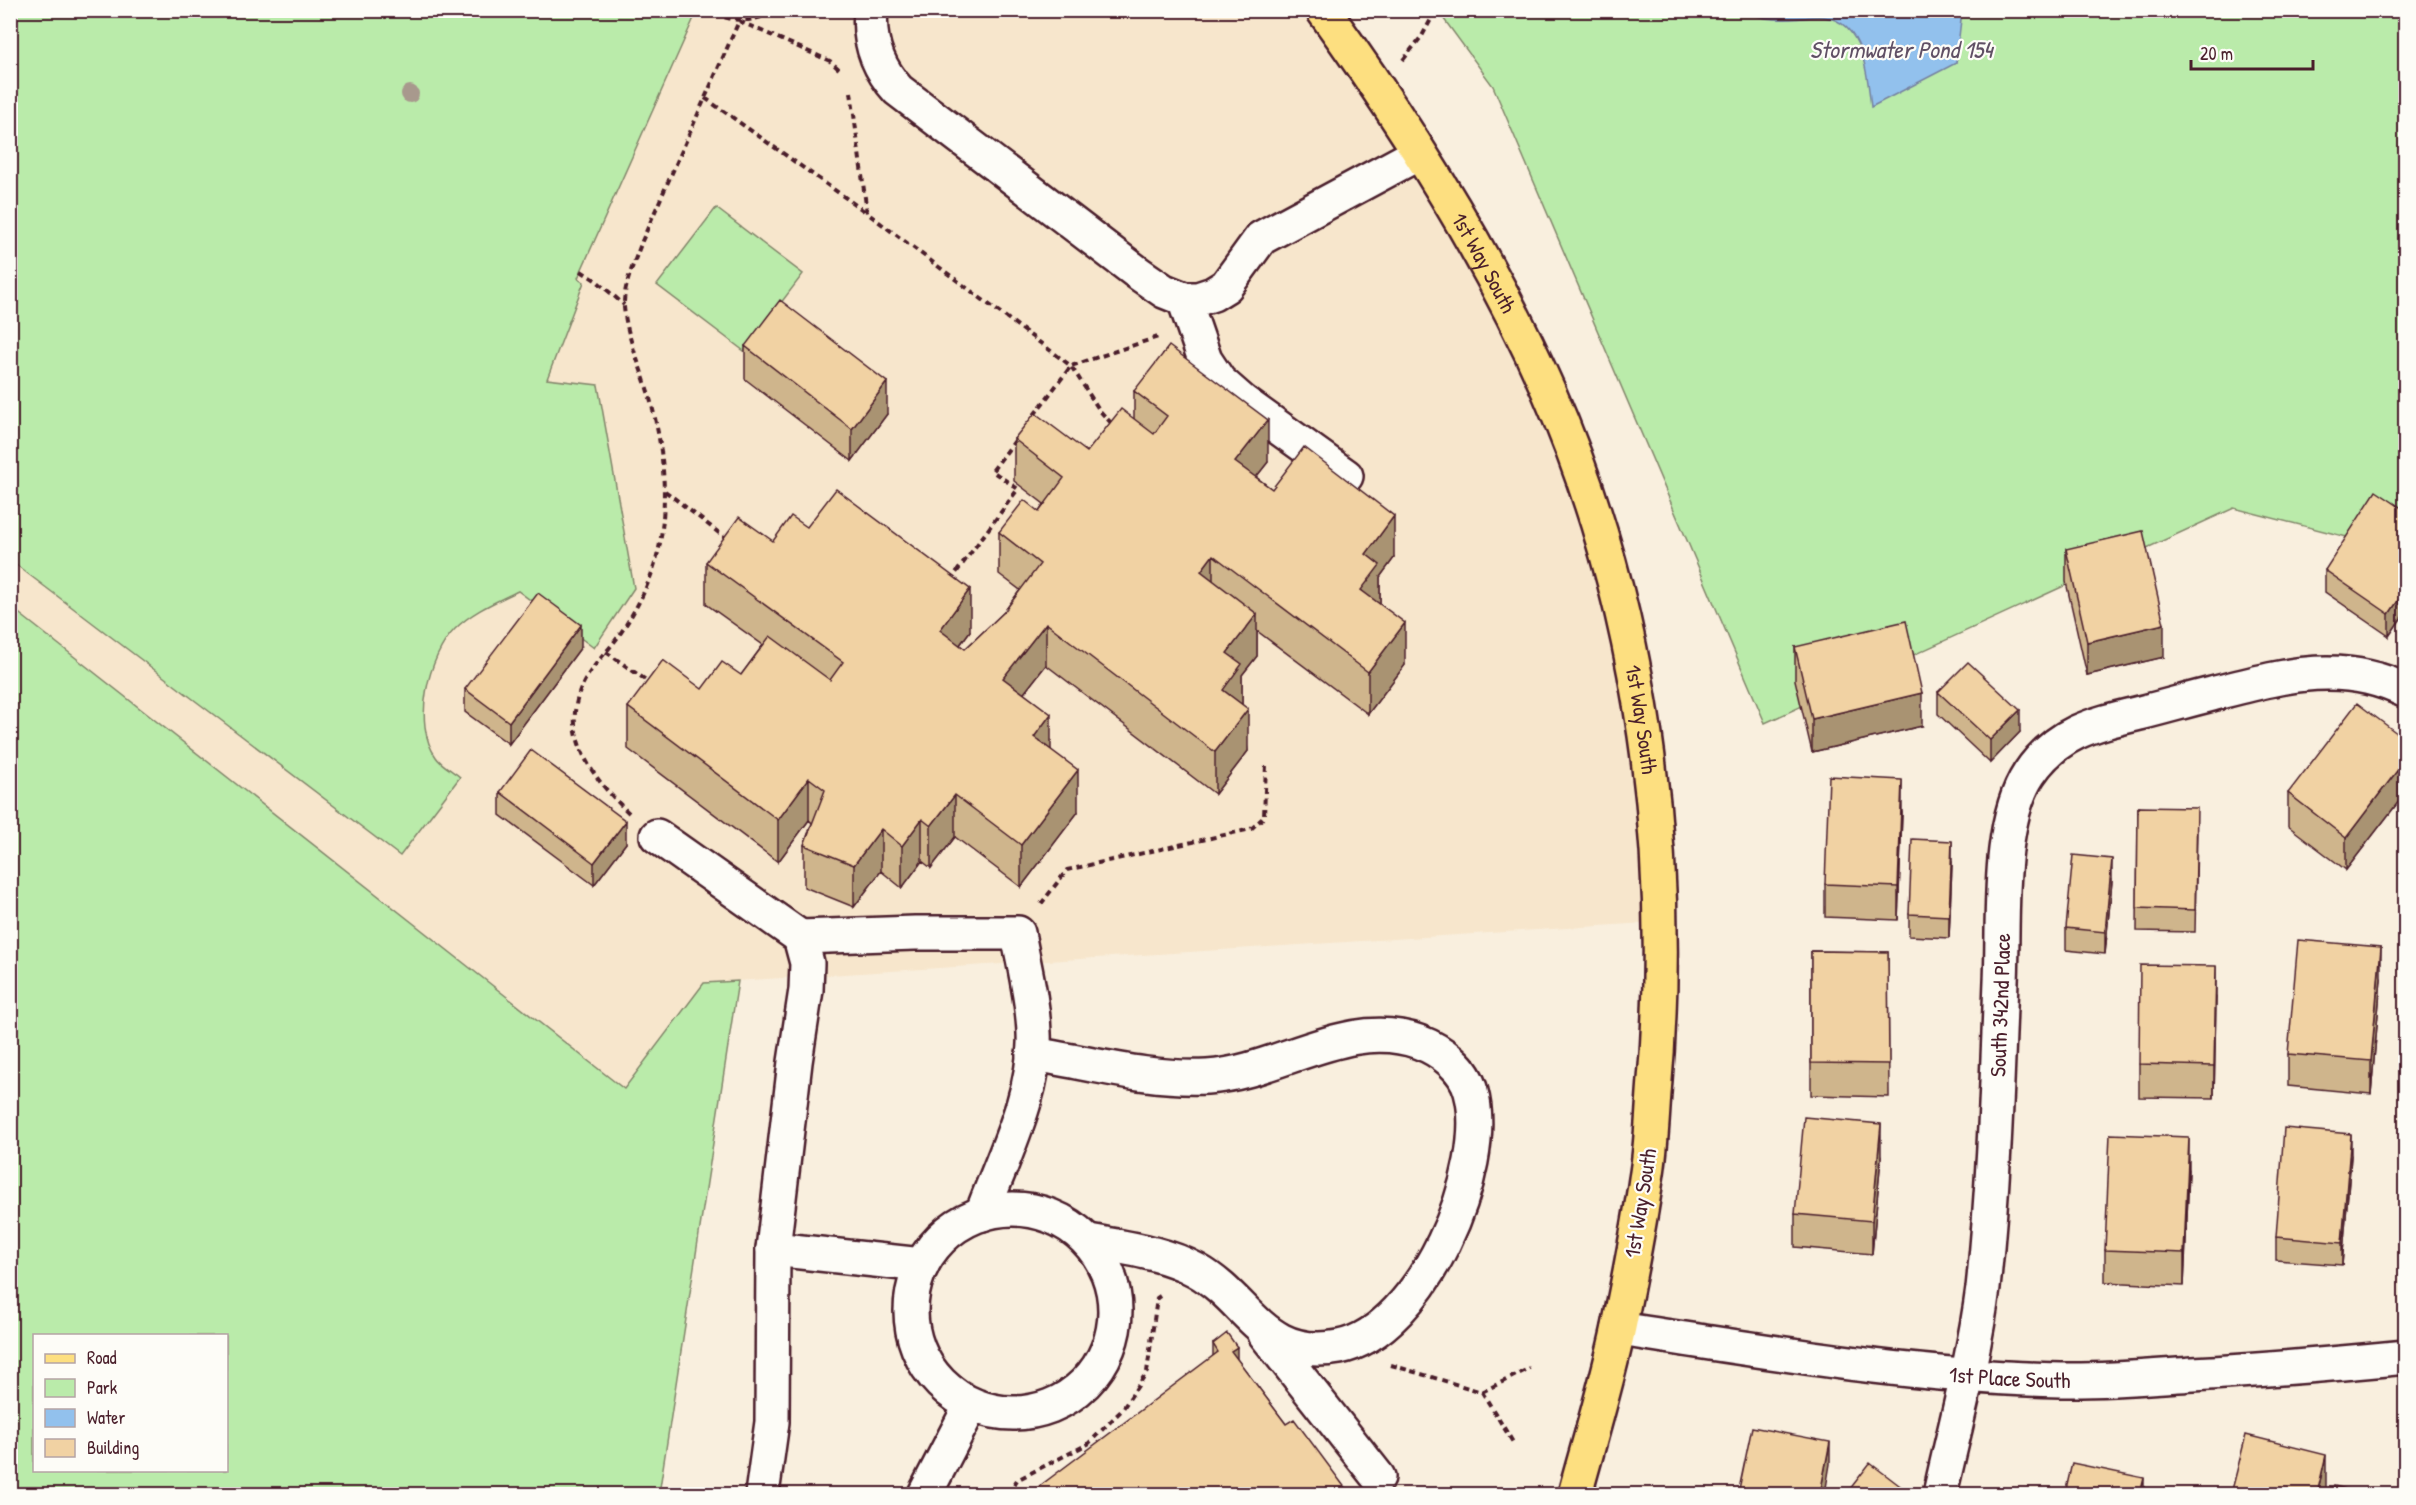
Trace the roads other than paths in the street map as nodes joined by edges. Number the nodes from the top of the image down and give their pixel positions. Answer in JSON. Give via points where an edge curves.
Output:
{"nodes":[{"id":1,"x":871,"y":10,"type":"edge"},
{"id":2,"x":1323,"y":10,"type":"edge"},
{"id":3,"x":1419,"y":153,"type":"junction"},
{"id":4,"x":1184,"y":299,"type":"junction"},
{"id":5,"x":1346,"y":476,"type":"edge"},
{"id":6,"x":2406,"y":691,"type":"edge"},
{"id":7,"x":657,"y":836,"type":"road end"},
{"id":8,"x":800,"y":937,"type":"junction"},
{"id":9,"x":1034,"y":1054,"type":"junction"},
{"id":10,"x":982,"y":1214,"type":"junction"},
{"id":11,"x":1089,"y":1241,"type":"junction"},
{"id":12,"x":773,"y":1249,"type":"junction"},
{"id":13,"x":922,"y":1265,"type":"junction"},
{"id":14,"x":1260,"y":1328,"type":"junction"},
{"id":15,"x":1619,"y":1329,"type":"junction"},
{"id":16,"x":2406,"y":1357,"type":"edge"},
{"id":17,"x":1966,"y":1375,"type":"junction"},
{"id":18,"x":971,"y":1405,"type":"junction"},
{"id":19,"x":1378,"y":1477,"type":"dead end"},
{"id":20,"x":762,"y":1494,"type":"edge"},
{"id":21,"x":925,"y":1494,"type":"edge"},
{"id":22,"x":1575,"y":1494,"type":"edge"},
{"id":23,"x":1940,"y":1494,"type":"edge"}],
"edges":[{"from":1,"to":4,"type":"street","via":[[878,60],[898,90],[1138,273]]},
{"from":2,"to":3,"type":"main road","name":"1st Way South","via":[[1379,88]]},
{"from":3,"to":4,"type":"street","via":[[1261,238],[1226,286],[1198,299]]},
{"from":3,"to":15,"type":"main road","name":"1st Way South","via":[[1510,310],[1549,392],[1613,574],[1636,679],[1652,792],[1659,887],[1659,1036],[1647,1176]]},
{"from":4,"to":5,"type":"street","via":[[1205,360],[1219,381]]},
{"from":6,"to":17,"type":"street","name":"South 342nd Place","via":[[2382,681],[2335,671],[2264,681],[2088,726],[2060,741],[2028,776],[2020,790],[2006,858],[1996,1109],[1982,1289]]},
{"from":7,"to":8,"type":"street"},
{"from":8,"to":9,"type":"street","via":[[1018,933],[1032,1013]]},
{"from":8,"to":12,"type":"street","via":[[807,963],[806,990]]},
{"from":9,"to":10,"type":"street","via":[[1026,1093]]},
{"from":9,"to":14,"type":"street","via":[[1146,1073],[1209,1077],[1350,1038],[1391,1035],[1436,1050],[1463,1074],[1474,1112],[1471,1166],[1443,1244],[1415,1290],[1380,1326],[1362,1339],[1340,1347],[1299,1347]]},
{"from":10,"to":11,"type":"street","via":[[1032,1210],[1056,1217]]},
{"from":10,"to":13,"type":"street","via":[[957,1226]]},
{"from":11,"to":14,"type":"street","via":[[1181,1262],[1212,1281]]},
{"from":11,"to":18,"type":"street","via":[[1110,1275],[1116,1321],[1101,1364],[1091,1379],[1049,1408],[1005,1414]]},
{"from":12,"to":13,"type":"street"},
{"from":12,"to":20,"type":"street","via":[[772,1422]]},
{"from":13,"to":18,"type":"street","via":[[912,1291],[913,1336],[931,1373]]},
{"from":14,"to":19,"type":"street"},
{"from":15,"to":17,"type":"street","name":"1st Place South","via":[[1869,1366]]},
{"from":15,"to":22,"type":"main road","name":"1st Way South"},
{"from":16,"to":17,"type":"street","name":"1st Place South","via":[[2149,1377],[2062,1380]]},
{"from":17,"to":23,"type":"street","name":"South 342nd Place"},
{"from":18,"to":21,"type":"street"}]}
